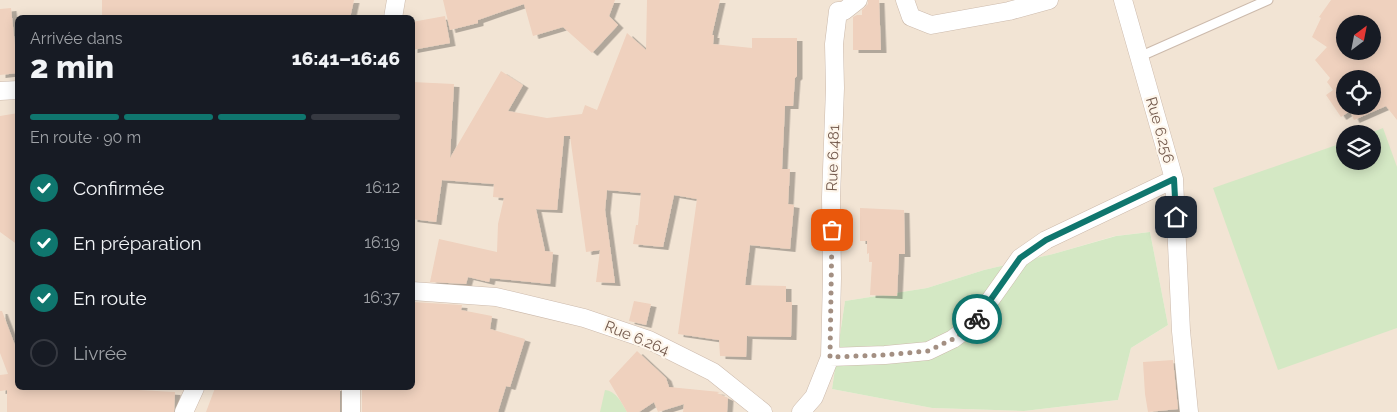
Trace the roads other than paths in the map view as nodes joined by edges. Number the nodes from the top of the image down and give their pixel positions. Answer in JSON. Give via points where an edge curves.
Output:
{"nodes":[{"id":1,"x":396,"y":0,"type":"edge"},
{"id":2,"x":858,"y":0,"type":"edge"},
{"id":3,"x":906,"y":0,"type":"edge"},
{"id":4,"x":1048,"y":0,"type":"edge"},
{"id":5,"x":1123,"y":0,"type":"edge"},
{"id":6,"x":1268,"y":0,"type":"edge"},
{"id":7,"x":394,"y":15,"type":"edge"},
{"id":8,"x":1139,"y":57,"type":"junction"},
{"id":9,"x":15,"y":90,"type":"edge"},
{"id":10,"x":0,"y":91,"type":"edge"},
{"id":11,"x":1174,"y":179,"type":"junction"},
{"id":12,"x":415,"y":291,"type":"edge"},
{"id":13,"x":830,"y":357,"type":"junction"},
{"id":14,"x":194,"y":390,"type":"edge"},
{"id":15,"x":351,"y":390,"type":"edge"},
{"id":16,"x":184,"y":412,"type":"edge"},
{"id":17,"x":351,"y":412,"type":"edge"},
{"id":18,"x":763,"y":412,"type":"edge"},
{"id":19,"x":802,"y":412,"type":"edge"},
{"id":20,"x":1189,"y":412,"type":"edge"}],
"edges":[{"from":1,"to":7,"type":"street"},
{"from":2,"to":13,"type":"street","name":"Rue 6.481","via":[[844,11],[838,11],[834,44]]},
{"from":3,"to":4,"type":"street","via":[[912,17],[932,25],[1009,11]]},
{"from":5,"to":8,"type":"street","name":"Rue 6.256"},
{"from":6,"to":8,"type":"lane"},
{"from":8,"to":11,"type":"street","name":"Rue 6.256"},
{"from":9,"to":10,"type":"street"},
{"from":11,"to":13,"type":"street","via":[[1046,240],[1020,258],[974,324],[953,339],[928,351]]},
{"from":11,"to":20,"type":"street","name":"Rue 6.256","via":[[1181,331]]},
{"from":12,"to":18,"type":"street","name":"Rue 6.264","via":[[496,297],[584,318],[648,340],[713,372]]},
{"from":13,"to":19,"type":"street","name":"Rue 6.481","via":[[814,397]]},
{"from":14,"to":16,"type":"street"},
{"from":15,"to":17,"type":"street"}]}
